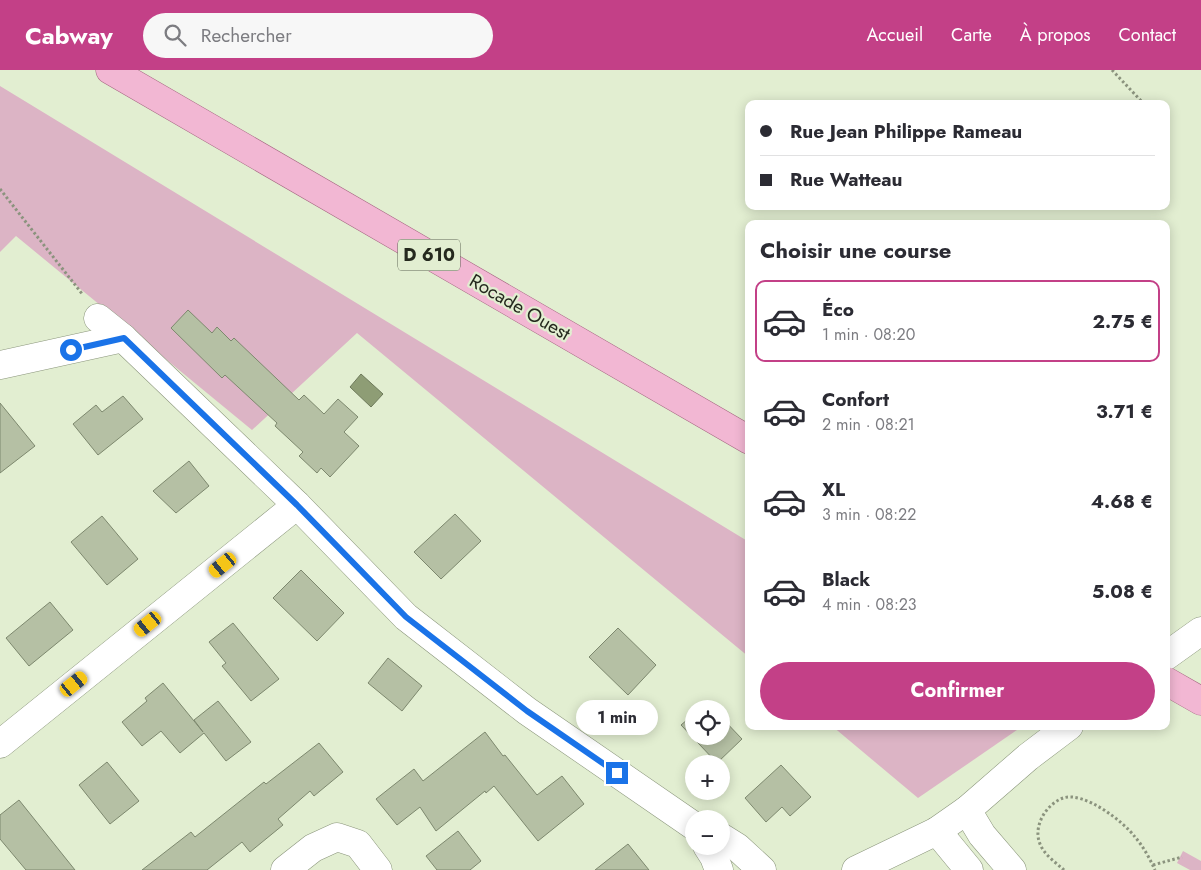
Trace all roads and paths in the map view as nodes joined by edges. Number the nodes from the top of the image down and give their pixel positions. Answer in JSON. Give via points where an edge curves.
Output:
{"nodes":[{"id":1,"x":110,"y":70,"type":"edge"},
{"id":2,"x":1112,"y":70,"type":"edge"},
{"id":3,"x":1140,"y":100,"type":"edge"},
{"id":4,"x":0,"y":189,"type":"edge"},
{"id":5,"x":93,"y":310,"type":"joint"},
{"id":6,"x":124,"y":338,"type":"junction"},
{"id":7,"x":0,"y":365,"type":"edge"},
{"id":8,"x":745,"y":438,"type":"edge"},
{"id":9,"x":297,"y":505,"type":"junction"},
{"id":10,"x":1201,"y":631,"type":"edge"},
{"id":11,"x":1170,"y":653,"type":"edge"},
{"id":12,"x":1170,"y":683,"type":"edge"},
{"id":13,"x":1201,"y":701,"type":"edge"},
{"id":14,"x":1064,"y":730,"type":"edge"},
{"id":15,"x":0,"y":744,"type":"edge"},
{"id":16,"x":967,"y":810,"type":"junction"},
{"id":17,"x":685,"y":823,"type":"edge"},
{"id":18,"x":937,"y":831,"type":"junction"},
{"id":19,"x":730,"y":843,"type":"edge"},
{"id":20,"x":713,"y":855,"type":"edge"},
{"id":21,"x":1182,"y":857,"type":"dead end"},
{"id":22,"x":1153,"y":865,"type":"junction"},
{"id":23,"x":1062,"y":869,"type":"edge"},
{"id":24,"x":285,"y":870,"type":"edge"},
{"id":25,"x":378,"y":870,"type":"edge"},
{"id":26,"x":719,"y":870,"type":"edge"},
{"id":27,"x":762,"y":870,"type":"edge"},
{"id":28,"x":856,"y":870,"type":"edge"},
{"id":29,"x":969,"y":870,"type":"edge"},
{"id":30,"x":1012,"y":870,"type":"edge"},
{"id":31,"x":1154,"y":870,"type":"edge"}],
"edges":[{"from":1,"to":8,"type":"main road","name":"Rocade Ouest","number":"D 610"},
{"from":2,"to":3,"type":"path"},
{"from":4,"to":5,"type":"path"},
{"from":5,"to":6,"type":"street"},
{"from":6,"to":7,"type":"street"},
{"from":6,"to":9,"type":"street"},
{"from":9,"to":15,"type":"street"},
{"from":9,"to":17,"type":"street","via":[[406,617],[527,711]]},
{"from":10,"to":11,"type":"street"},
{"from":12,"to":13,"type":"main road"},
{"from":14,"to":16,"type":"street"},
{"from":16,"to":18,"type":"street"},
{"from":16,"to":30,"type":"street","via":[[982,835]]},
{"from":18,"to":28,"type":"street"},
{"from":18,"to":29,"type":"street"},
{"from":19,"to":27,"type":"street"},
{"from":20,"to":26,"type":"street"},
{"from":21,"to":22,"type":"path"},
{"from":22,"to":23,"type":"path","via":[[1135,836],[1106,810],[1085,799],[1064,798],[1049,807],[1040,821],[1039,831],[1039,841]]},
{"from":22,"to":31,"type":"path"},
{"from":24,"to":25,"type":"street","via":[[312,848],[337,837],[358,844]]}]}
